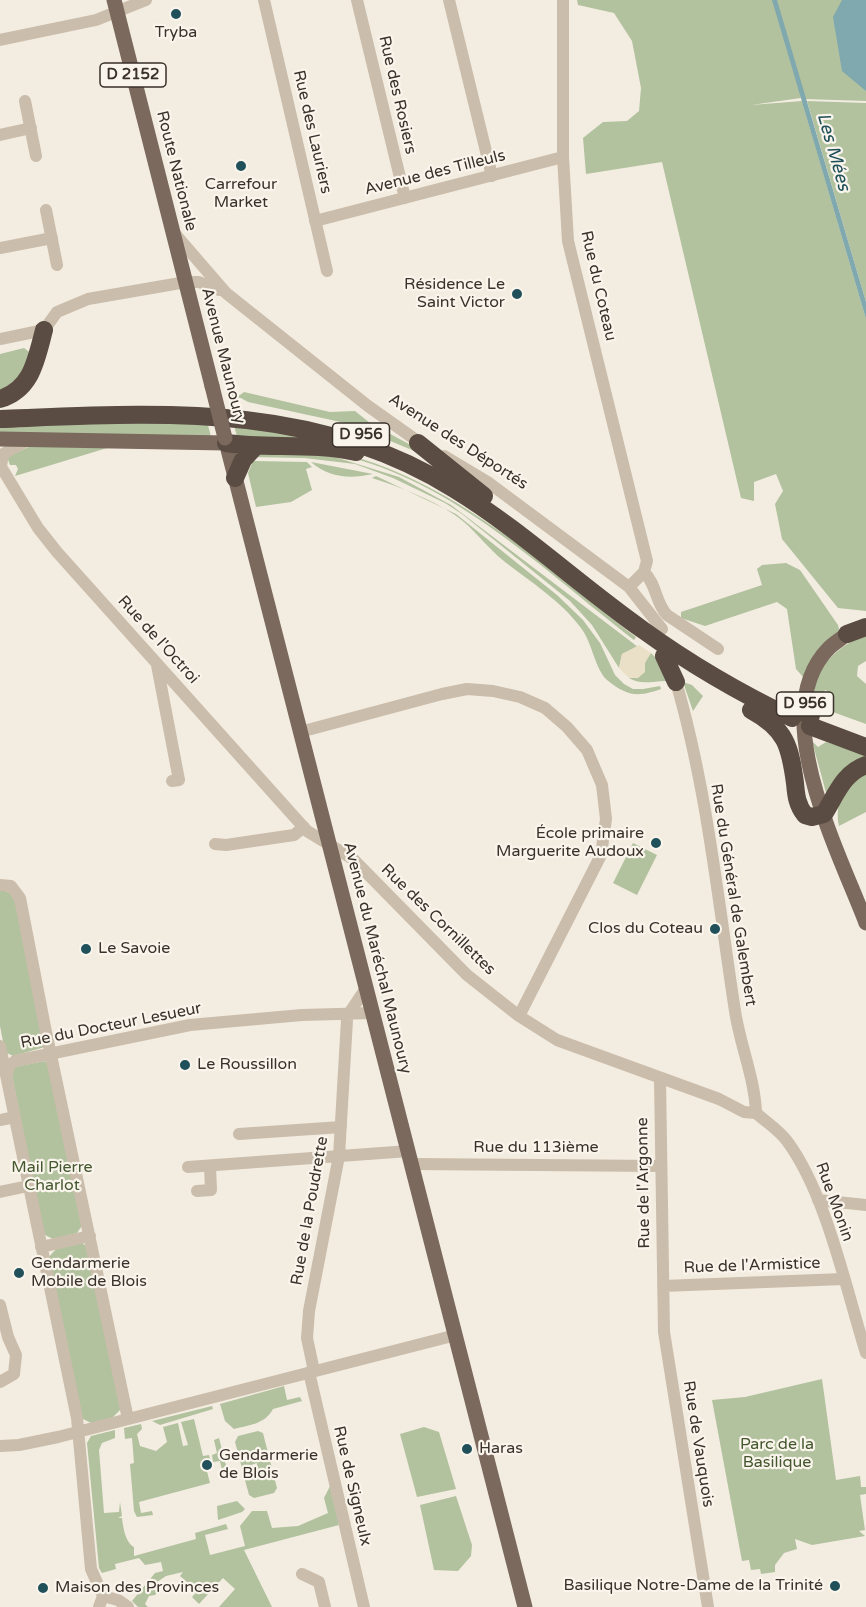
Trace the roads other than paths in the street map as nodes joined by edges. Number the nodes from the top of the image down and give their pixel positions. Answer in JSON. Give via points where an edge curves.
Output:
{"nodes":[{"id":1,"x":146,"y":0,"type":"edge"},
{"id":2,"x":264,"y":0,"type":"edge"},
{"id":3,"x":357,"y":0,"type":"edge"},
{"id":4,"x":449,"y":0,"type":"edge"},
{"id":5,"x":563,"y":0,"type":"edge"},
{"id":6,"x":115,"y":5,"type":"edge"},
{"id":7,"x":0,"y":40,"type":"edge"},
{"id":8,"x":25,"y":101,"type":"dead end"},
{"id":9,"x":31,"y":128,"type":"junction"},
{"id":10,"x":0,"y":135,"type":"edge"},
{"id":11,"x":36,"y":156,"type":"dead end"},
{"id":12,"x":563,"y":157,"type":"junction"},
{"id":13,"x":492,"y":176,"type":"junction"},
{"id":14,"x":405,"y":198,"type":"junction"},
{"id":15,"x":46,"y":210,"type":"dead end"},
{"id":16,"x":315,"y":221,"type":"junction"},
{"id":17,"x":173,"y":231,"type":"junction"},
{"id":18,"x":52,"y":238,"type":"junction"},
{"id":19,"x":0,"y":248,"type":"edge"},
{"id":20,"x":57,"y":266,"type":"dead end"},
{"id":21,"x":327,"y":271,"type":"dead end"},
{"id":22,"x":186,"y":282,"type":"junction"},
{"id":23,"x":226,"y":293,"type":"junction"},
{"id":24,"x":44,"y":330,"type":"junction"},
{"id":25,"x":17,"y":335,"type":"junction"},
{"id":26,"x":0,"y":339,"type":"edge"},
{"id":27,"x":37,"y":355,"type":"junction"},
{"id":28,"x":0,"y":399,"type":"edge"},
{"id":29,"x":0,"y":408,"type":"edge"},
{"id":30,"x":117,"y":409,"type":"junction"},
{"id":31,"x":0,"y":419,"type":"edge"},
{"id":32,"x":0,"y":439,"type":"edge"},
{"id":33,"x":32,"y":439,"type":"junction"},
{"id":34,"x":226,"y":441,"type":"junction"},
{"id":35,"x":418,"y":443,"type":"junction"},
{"id":36,"x":255,"y":447,"type":"junction"},
{"id":37,"x":378,"y":450,"type":"junction"},
{"id":38,"x":1,"y":466,"type":"edge"},
{"id":39,"x":235,"y":478,"type":"junction"},
{"id":40,"x":479,"y":492,"type":"junction"},
{"id":41,"x":644,"y":572,"type":"junction"},
{"id":42,"x":629,"y":587,"type":"junction"},
{"id":43,"x":866,"y":627,"type":"edge"},
{"id":44,"x":847,"y":634,"type":"joint"},
{"id":45,"x":664,"y":637,"type":"junction"},
{"id":46,"x":718,"y":649,"type":"dead end"},
{"id":47,"x":157,"y":663,"type":"junction"},
{"id":48,"x":682,"y":677,"type":"junction"},
{"id":49,"x":810,"y":721,"type":"junction"},
{"id":50,"x":300,"y":732,"type":"junction"},
{"id":51,"x":866,"y":736,"type":"edge"},
{"id":52,"x":866,"y":747,"type":"edge"},
{"id":53,"x":866,"y":765,"type":"edge"},
{"id":54,"x":172,"y":781,"type":"dead end"},
{"id":55,"x":824,"y":814,"type":"junction"},
{"id":56,"x":303,"y":826,"type":"junction"},
{"id":57,"x":326,"y":829,"type":"junction"},
{"id":58,"x":215,"y":844,"type":"dead end"},
{"id":59,"x":330,"y":846,"type":"junction"},
{"id":60,"x":0,"y":885,"type":"edge"},
{"id":61,"x":866,"y":923,"type":"edge"},
{"id":62,"x":366,"y":988,"type":"junction"},
{"id":63,"x":372,"y":1013,"type":"junction"},
{"id":64,"x":349,"y":1016,"type":"junction"},
{"id":65,"x":519,"y":1016,"type":"junction"},
{"id":66,"x":1,"y":1050,"type":"edge"},
{"id":67,"x":51,"y":1054,"type":"junction"},
{"id":68,"x":15,"y":1061,"type":"junction"},
{"id":69,"x":7,"y":1077,"type":"junction"},
{"id":70,"x":660,"y":1079,"type":"junction"},
{"id":71,"x":756,"y":1113,"type":"junction"},
{"id":72,"x":15,"y":1117,"type":"junction"},
{"id":73,"x":0,"y":1120,"type":"edge"},
{"id":74,"x":340,"y":1126,"type":"junction"},
{"id":75,"x":238,"y":1134,"type":"dead end"},
{"id":76,"x":339,"y":1156,"type":"junction"},
{"id":77,"x":411,"y":1158,"type":"junction"},
{"id":78,"x":210,"y":1166,"type":"junction"},
{"id":79,"x":660,"y":1166,"type":"junction"},
{"id":80,"x":188,"y":1167,"type":"dead end"},
{"id":81,"x":28,"y":1186,"type":"junction"},
{"id":82,"x":197,"y":1191,"type":"dead end"},
{"id":83,"x":0,"y":1192,"type":"edge"},
{"id":84,"x":818,"y":1200,"type":"junction"},
{"id":85,"x":866,"y":1205,"type":"edge"},
{"id":86,"x":90,"y":1236,"type":"junction"},
{"id":87,"x":41,"y":1247,"type":"junction"},
{"id":88,"x":843,"y":1279,"type":"junction"},
{"id":89,"x":663,"y":1286,"type":"junction"},
{"id":90,"x":0,"y":1305,"type":"edge"},
{"id":91,"x":456,"y":1335,"type":"junction"},
{"id":92,"x":866,"y":1353,"type":"edge"},
{"id":93,"x":311,"y":1371,"type":"junction"},
{"id":94,"x":0,"y":1382,"type":"edge"},
{"id":95,"x":128,"y":1419,"type":"junction"},
{"id":96,"x":78,"y":1431,"type":"junction"},
{"id":97,"x":0,"y":1446,"type":"edge"},
{"id":98,"x":302,"y":1574,"type":"dead end"},
{"id":99,"x":101,"y":1602,"type":"edge"},
{"id":100,"x":128,"y":1607,"type":"edge"},
{"id":101,"x":325,"y":1607,"type":"edge"},
{"id":102,"x":364,"y":1607,"type":"edge"},
{"id":103,"x":525,"y":1607,"type":"edge"},
{"id":104,"x":708,"y":1607,"type":"edge"}],
"edges":[{"from":1,"to":6,"type":"street"},
{"from":2,"to":16,"type":"street","name":"Rue des Lauriers"},
{"from":3,"to":14,"type":"street","name":"Rue des Rosiers"},
{"from":4,"to":13,"type":"street"},
{"from":5,"to":12,"type":"street","name":"Rue du Coteau"},
{"from":6,"to":7,"type":"street","via":[[96,20]]},
{"from":6,"to":17,"type":"main road","name":"Route Nationale","number":"D 2152"},
{"from":8,"to":9,"type":"street"},
{"from":9,"to":10,"type":"street"},
{"from":9,"to":11,"type":"street"},
{"from":12,"to":13,"type":"street","name":"Avenue des Tilleuls"},
{"from":12,"to":41,"type":"street","name":"Rue du Coteau","via":[[568,241],[647,561]]},
{"from":13,"to":14,"type":"street","name":"Avenue des Tilleuls"},
{"from":14,"to":16,"type":"street","name":"Avenue des Tilleuls"},
{"from":15,"to":18,"type":"street"},
{"from":16,"to":21,"type":"street","name":"Rue des Lauriers"},
{"from":17,"to":22,"type":"main road","name":"Route Nationale","number":"D 2152"},
{"from":17,"to":23,"type":"street","name":"Avenue des Déportés"},
{"from":18,"to":19,"type":"street"},
{"from":18,"to":20,"type":"street"},
{"from":22,"to":23,"type":"street","name":"Avenue des Déportés","via":[[199,282]]},
{"from":22,"to":24,"type":"street","via":[[75,303],[57,312]]},
{"from":22,"to":34,"type":"main road","name":"Avenue Maunoury","number":"D 2152","bridge":true},
{"from":23,"to":35,"type":"street","name":"Avenue des Déportés"},
{"from":24,"to":25,"type":"street"},
{"from":24,"to":27,"type":"highway"},
{"from":25,"to":26,"type":"street"},
{"from":25,"to":27,"type":"street","via":[[31,344]]},
{"from":27,"to":28,"type":"highway","via":[[27,382],[17,392]]},
{"from":29,"to":30,"type":"highway","number":"D 956"},
{"from":30,"to":31,"type":"highway","number":"D 956"},
{"from":30,"to":37,"type":"highway","number":"D 956","via":[[256,419],[322,432]]},
{"from":30,"to":40,"type":"highway","number":"D 956","via":[[216,405],[317,422],[411,454]]},
{"from":32,"to":33,"type":"main road","number":"D 956"},
{"from":33,"to":34,"type":"main road","number":"D 956"},
{"from":33,"to":38,"type":"street","name":"Rue de l'Octroi","via":[[3,454]]},
{"from":34,"to":36,"type":"highway","number":"D 956"},
{"from":34,"to":39,"type":"main road","name":"Avenue du Maréchal Maunoury"},
{"from":35,"to":40,"type":"highway"},
{"from":35,"to":42,"type":"street","name":"Avenue des Déportés","via":[[489,483]]},
{"from":36,"to":37,"type":"highway","number":"D 956","via":[[316,446],[365,455]]},
{"from":36,"to":39,"type":"highway"},
{"from":37,"to":45,"type":"highway","name":"Avenue des Déportés","number":"D 956","via":[[461,493]]},
{"from":38,"to":47,"type":"street","name":"Rue de l'Octroi","via":[[39,530]]},
{"from":39,"to":50,"type":"main road","name":"Avenue du Maréchal Maunoury"},
{"from":40,"to":45,"type":"highway","name":"Avenue des Déportés","number":"D 956"},
{"from":41,"to":42,"type":"street"},
{"from":41,"to":45,"type":"street","via":[[652,580],[661,609]]},
{"from":42,"to":45,"type":"street","name":"Avenue des Déportés"},
{"from":43,"to":44,"type":"highway","number":"D 956"},
{"from":44,"to":55,"type":"main road","number":"D 956","via":[[828,649],[816,666],[805,701],[807,759]]},
{"from":45,"to":46,"type":"street"},
{"from":45,"to":48,"type":"highway","number":"D 956"},
{"from":45,"to":49,"type":"highway","name":"Avenue des Déportés","number":"D 956","bridge":true},
{"from":47,"to":54,"type":"street","via":[[179,780]]},
{"from":47,"to":56,"type":"street","name":"Rue de l'Octroi"},
{"from":48,"to":55,"type":"highway","number":"D 956","via":[[764,717],[782,732],[791,752],[800,809],[812,817]]},
{"from":48,"to":71,"type":"street","name":"Rue du Général de Galembert","via":[[737,1026]]},
{"from":49,"to":51,"type":"highway","number":"D 956"},
{"from":49,"to":52,"type":"highway","number":"D 956"},
{"from":50,"to":57,"type":"main road","name":"Avenue du Maréchal Maunoury"},
{"from":50,"to":65,"type":"street","via":[[467,689],[520,697],[545,708],[587,750],[602,785],[606,819],[601,855]]},
{"from":53,"to":55,"type":"highway","via":[[843,781]]},
{"from":55,"to":61,"type":"main road"},
{"from":56,"to":57,"type":"street"},
{"from":56,"to":58,"type":"street","via":[[294,835]]},
{"from":56,"to":59,"type":"street","name":"Rue de l'Octroi"},
{"from":57,"to":59,"type":"main road","name":"Avenue du Maréchal Maunoury"},
{"from":59,"to":62,"type":"main road","name":"Avenue du Maréchal Maunoury"},
{"from":59,"to":65,"type":"street","name":"Rue des Cornillettes","via":[[353,859],[468,975]]},
{"from":60,"to":67,"type":"street","via":[[11,886],[20,898]]},
{"from":62,"to":63,"type":"main road","name":"Avenue du Maréchal Maunoury"},
{"from":62,"to":64,"type":"street"},
{"from":63,"to":64,"type":"street","name":"Rue du Docteur Lesueur"},
{"from":63,"to":77,"type":"main road","name":"Avenue du Maréchal Maunoury"},
{"from":64,"to":67,"type":"street","name":"Rue du Docteur Lesueur","via":[[190,1025]]},
{"from":64,"to":74,"type":"street","name":"Rue de la Poudrette"},
{"from":65,"to":70,"type":"street","name":"Rue des Cornillettes","via":[[557,1040]]},
{"from":66,"to":68,"type":"street","via":[[8,1060]]},
{"from":66,"to":69,"type":"street"},
{"from":67,"to":68,"type":"street","name":"Rue du Docteur Lesueur"},
{"from":67,"to":86,"type":"street"},
{"from":68,"to":69,"type":"street","name":"Rue du Docteur Lesueur","via":[[9,1066]]},
{"from":69,"to":72,"type":"street"},
{"from":70,"to":71,"type":"street","name":"Rue des Cornillettes","via":[[744,1112]]},
{"from":70,"to":79,"type":"street","name":"Rue de l'Argonne"},
{"from":71,"to":84,"type":"street","name":"Rue Monin","via":[[785,1138],[803,1164]]},
{"from":72,"to":73,"type":"street"},
{"from":72,"to":81,"type":"street"},
{"from":74,"to":75,"type":"street"},
{"from":74,"to":76,"type":"street","name":"Rue de la Poudrette"},
{"from":76,"to":77,"type":"street","name":"Rue du 113ième"},
{"from":76,"to":78,"type":"street","name":"Rue du 113ième"},
{"from":76,"to":93,"type":"street","name":"Rue de la Poudrette","via":[[309,1311]]},
{"from":77,"to":79,"type":"street","name":"Rue du 113ième"},
{"from":77,"to":91,"type":"main road","name":"Avenue du Maréchal Maunoury"},
{"from":78,"to":80,"type":"street","name":"Rue du 113ième"},
{"from":78,"to":82,"type":"street","via":[[211,1190]]},
{"from":79,"to":89,"type":"street","name":"Rue de l'Argonne"},
{"from":81,"to":83,"type":"street"},
{"from":81,"to":87,"type":"street"},
{"from":84,"to":85,"type":"street"},
{"from":84,"to":88,"type":"street","name":"Rue Monin"},
{"from":86,"to":87,"type":"street"},
{"from":86,"to":95,"type":"street"},
{"from":87,"to":96,"type":"street"},
{"from":88,"to":89,"type":"street","name":"Rue de l'Armistice"},
{"from":88,"to":92,"type":"street","name":"Rue Monin"},
{"from":89,"to":104,"type":"street","name":"Rue de Vauquois","via":[[664,1332]]},
{"from":90,"to":94,"type":"street","via":[[17,1363],[14,1374]]},
{"from":91,"to":93,"type":"street"},
{"from":91,"to":103,"type":"main road","name":"Avenue du Maréchal Maunoury"},
{"from":93,"to":95,"type":"street"},
{"from":93,"to":102,"type":"street","name":"Rue de Signeulx"},
{"from":95,"to":96,"type":"street"},
{"from":96,"to":97,"type":"street"},
{"from":96,"to":99,"type":"street","via":[[91,1569]]},
{"from":98,"to":101,"type":"street","via":[[319,1582]]},
{"from":99,"to":100,"type":"street","via":[[118,1600]]}]}
